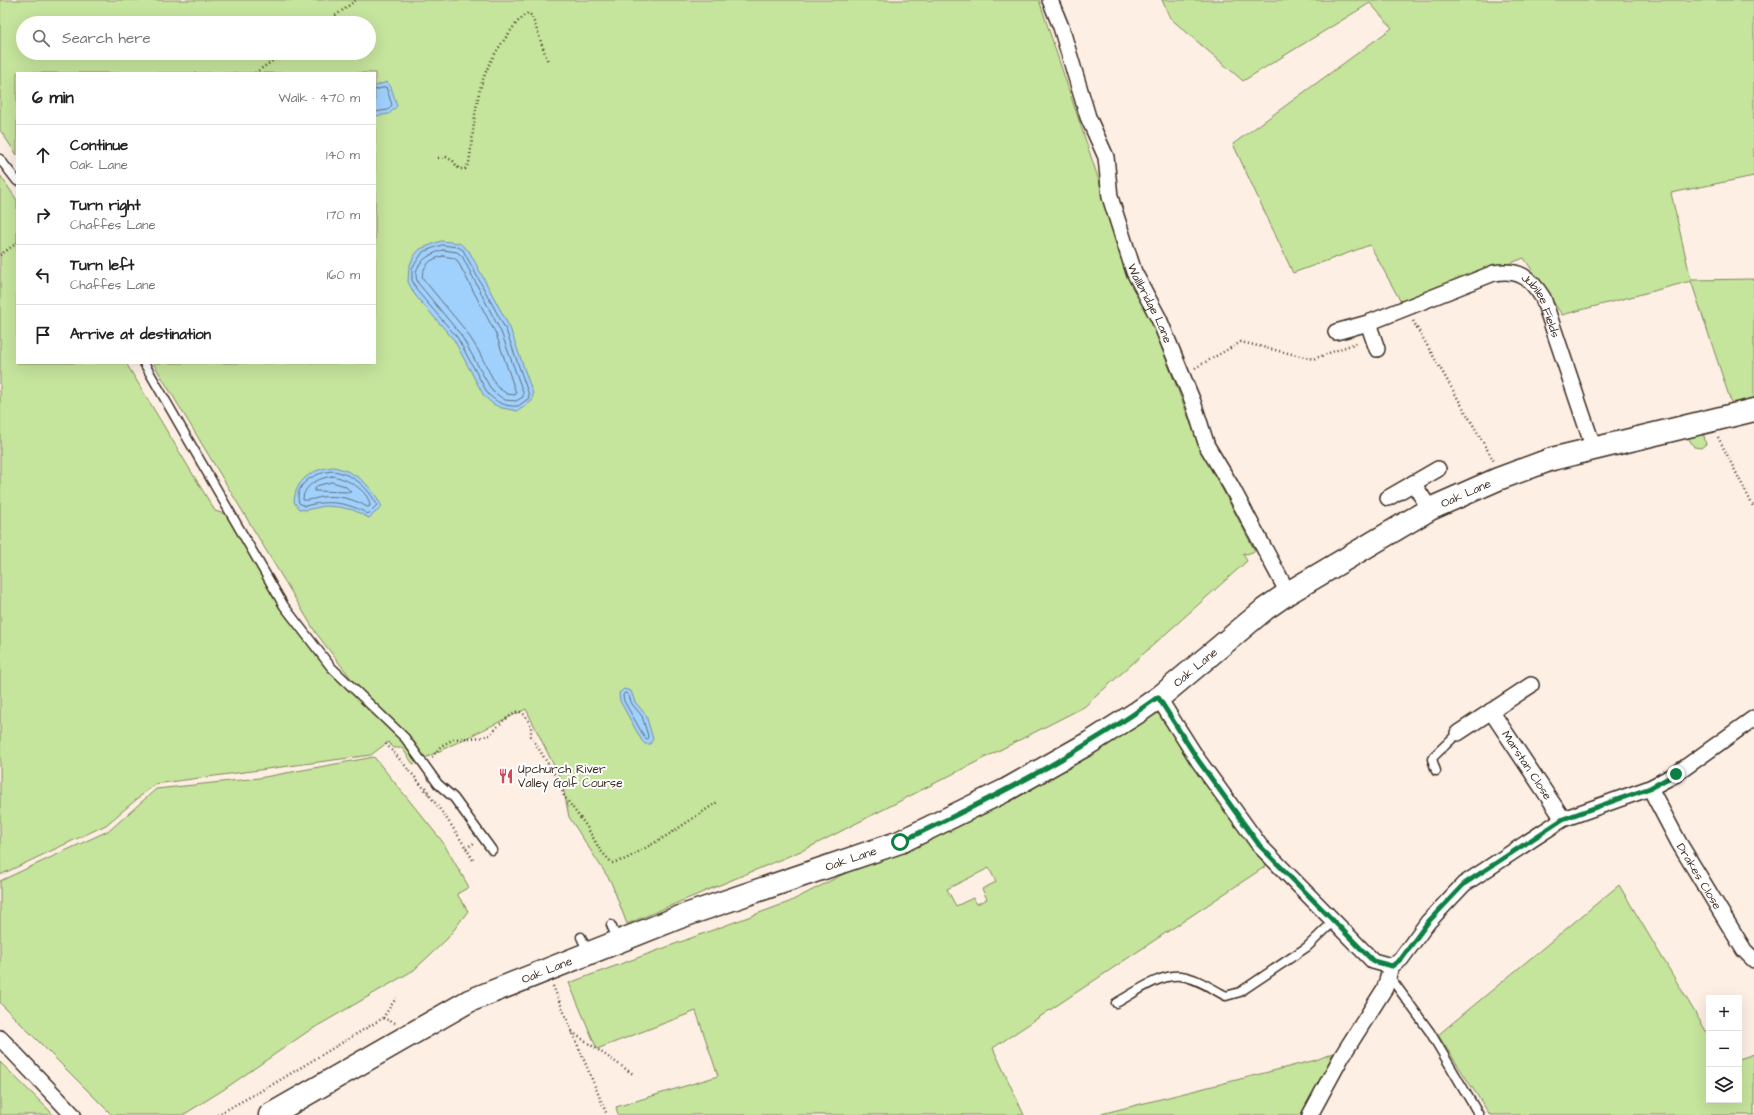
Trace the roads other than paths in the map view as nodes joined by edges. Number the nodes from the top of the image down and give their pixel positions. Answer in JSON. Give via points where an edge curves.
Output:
{"nodes":[{"id":1,"x":1050,"y":0,"type":"edge"},
{"id":2,"x":0,"y":159,"type":"edge"},
{"id":3,"x":16,"y":180,"type":"edge"},
{"id":4,"x":1368,"y":323,"type":"junction"},
{"id":5,"x":1336,"y":332,"type":"dead end"},
{"id":6,"x":1375,"y":343,"type":"road end"},
{"id":7,"x":145,"y":364,"type":"edge"},
{"id":8,"x":1754,"y":410,"type":"edge"},
{"id":9,"x":1594,"y":449,"type":"junction"},
{"id":10,"x":1438,"y":469,"type":"dead end"},
{"id":11,"x":1413,"y":483,"type":"junction"},
{"id":12,"x":1388,"y":498,"type":"dead end"},
{"id":13,"x":1430,"y":509,"type":"junction"},
{"id":14,"x":1288,"y":593,"type":"junction"},
{"id":15,"x":1532,"y":685,"type":"dead end"},
{"id":16,"x":1158,"y":697,"type":"junction"},
{"id":17,"x":1491,"y":711,"type":"junction"},
{"id":18,"x":1754,"y":718,"type":"edge"},
{"id":19,"x":1458,"y":733,"type":"joint"},
{"id":20,"x":1436,"y":771,"type":"dead end"},
{"id":21,"x":1650,"y":788,"type":"junction"},
{"id":22,"x":1563,"y":819,"type":"junction"},
{"id":23,"x":492,"y":850,"type":"dead end"},
{"id":24,"x":1333,"y":922,"type":"junction"},
{"id":25,"x":1754,"y":960,"type":"edge"},
{"id":26,"x":1391,"y":971,"type":"junction"},
{"id":27,"x":1116,"y":1003,"type":"dead end"},
{"id":28,"x":0,"y":1038,"type":"edge"},
{"id":29,"x":73,"y":1115,"type":"edge"},
{"id":30,"x":270,"y":1115,"type":"edge"},
{"id":31,"x":1310,"y":1115,"type":"edge"},
{"id":32,"x":1479,"y":1115,"type":"edge"}],
"edges":[{"from":1,"to":14,"type":"street","name":"Wallbridge Lane","via":[[1061,26],[1088,117],[1106,157],[1110,197],[1134,272],[1159,319],[1207,446]]},
{"from":2,"to":3,"type":"lane"},
{"from":4,"to":5,"type":"street","name":"Jubilee Fields"},
{"from":4,"to":6,"type":"street"},
{"from":4,"to":9,"type":"street","name":"Jubilee Fields","via":[[1494,273],[1515,272],[1525,277],[1534,283],[1543,298]]},
{"from":7,"to":23,"type":"lane","via":[[284,606],[331,667],[405,738],[438,784],[454,798]]},
{"from":8,"to":9,"type":"street","name":"Oak Lane"},
{"from":9,"to":13,"type":"street","name":"Oak Lane","via":[[1552,459]]},
{"from":10,"to":11,"type":"street"},
{"from":11,"to":12,"type":"street"},
{"from":11,"to":13,"type":"street"},
{"from":13,"to":14,"type":"street","name":"Oak Lane"},
{"from":14,"to":16,"type":"street","name":"Oak Lane","via":[[1264,609]]},
{"from":15,"to":17,"type":"street"},
{"from":16,"to":24,"type":"street","via":[[1198,760],[1260,846]]},
{"from":16,"to":30,"type":"street","name":"Oak Lane","via":[[1108,732],[1006,790],[900,842],[680,917],[615,933],[585,945],[546,970],[469,1001]]},
{"from":17,"to":19,"type":"street"},
{"from":17,"to":22,"type":"street","name":"Marstan Close"},
{"from":18,"to":21,"type":"street","via":[[1676,774]]},
{"from":19,"to":20,"type":"lane","via":[[1432,759]]},
{"from":21,"to":22,"type":"street"},
{"from":21,"to":25,"type":"street","name":"Drakes Close","via":[[1679,843],[1740,944]]},
{"from":22,"to":26,"type":"street","via":[[1464,884],[1428,922]]},
{"from":24,"to":26,"type":"street","via":[[1373,961]]},
{"from":24,"to":27,"type":"lane","via":[[1307,947],[1240,992],[1226,996],[1200,982],[1181,976],[1162,978]]},
{"from":26,"to":31,"type":"street","via":[[1385,988],[1342,1056]]},
{"from":26,"to":32,"type":"lane"},
{"from":28,"to":29,"type":"street"}]}
